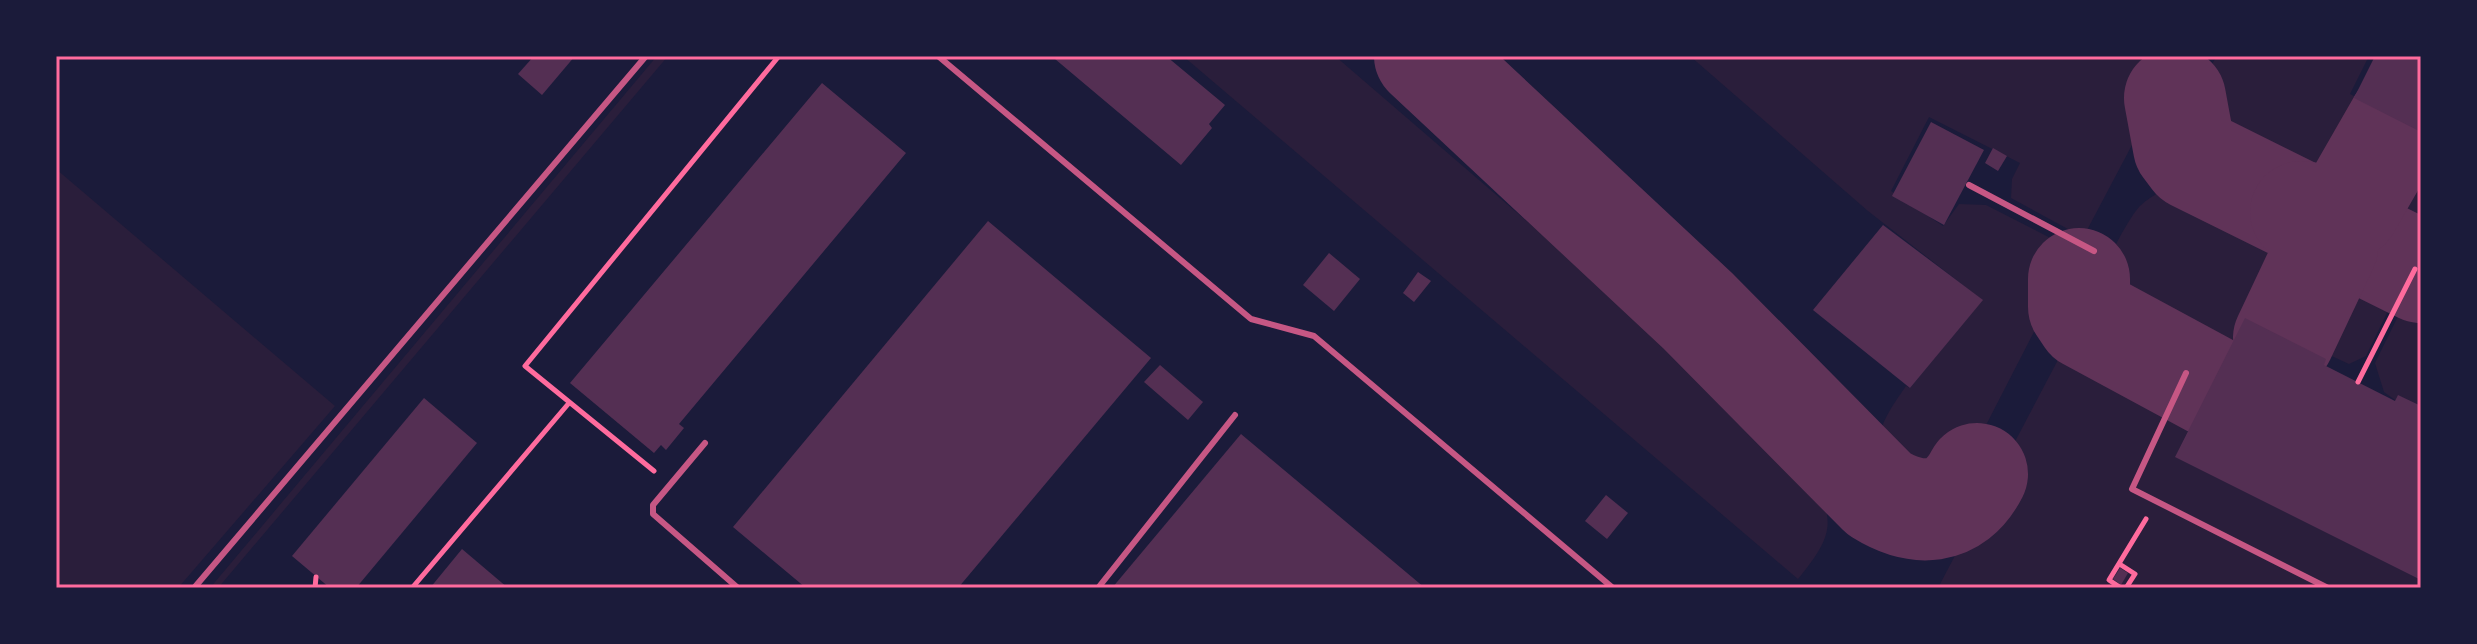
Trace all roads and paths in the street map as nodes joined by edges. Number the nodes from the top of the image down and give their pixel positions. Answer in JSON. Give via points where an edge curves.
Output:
{"nodes":[{"id":1,"x":646,"y":56,"type":"edge"},
{"id":2,"x":779,"y":56,"type":"edge"},
{"id":3,"x":938,"y":56,"type":"edge"},
{"id":4,"x":1969,"y":185,"type":"dead end"},
{"id":5,"x":2094,"y":251,"type":"dead end"},
{"id":6,"x":2415,"y":269,"type":"dead end"},
{"id":7,"x":2186,"y":373,"type":"dead end"},
{"id":8,"x":2358,"y":382,"type":"dead end"},
{"id":9,"x":569,"y":403,"type":"junction"},
{"id":10,"x":1235,"y":415,"type":"dead end"},
{"id":11,"x":705,"y":443,"type":"dead end"},
{"id":12,"x":670,"y":484,"type":"junction"},
{"id":13,"x":2156,"y":501,"type":"junction"},
{"id":14,"x":2121,"y":565,"type":"junction"},
{"id":15,"x":316,"y":577,"type":"dead end"},
{"id":16,"x":194,"y":588,"type":"edge"},
{"id":17,"x":315,"y":588,"type":"edge"},
{"id":18,"x":412,"y":588,"type":"edge"},
{"id":19,"x":738,"y":588,"type":"edge"},
{"id":20,"x":1098,"y":588,"type":"edge"},
{"id":21,"x":1613,"y":588,"type":"edge"},
{"id":22,"x":2124,"y":588,"type":"edge"},
{"id":23,"x":2328,"y":588,"type":"edge"}],
"edges":[{"from":1,"to":16,"type":"lane"},
{"from":2,"to":9,"type":"path","via":[[525,366]]},
{"from":3,"to":21,"type":"lane","via":[[1251,319],[1314,336]]},
{"from":4,"to":5,"type":"lane"},
{"from":6,"to":8,"type":"path"},
{"from":7,"to":13,"type":"lane","via":[[2132,489]]},
{"from":9,"to":12,"type":"path"},
{"from":9,"to":18,"type":"path"},
{"from":10,"to":20,"type":"lane"},
{"from":11,"to":12,"type":"lane"},
{"from":12,"to":19,"type":"lane","via":[[653,505],[654,518]]},
{"from":13,"to":14,"type":"path"},
{"from":13,"to":23,"type":"lane"},
{"from":14,"to":22,"type":"path","via":[[2135,574]]},
{"from":14,"to":22,"type":"path","via":[[2109,580]]},
{"from":15,"to":17,"type":"path"}]}
